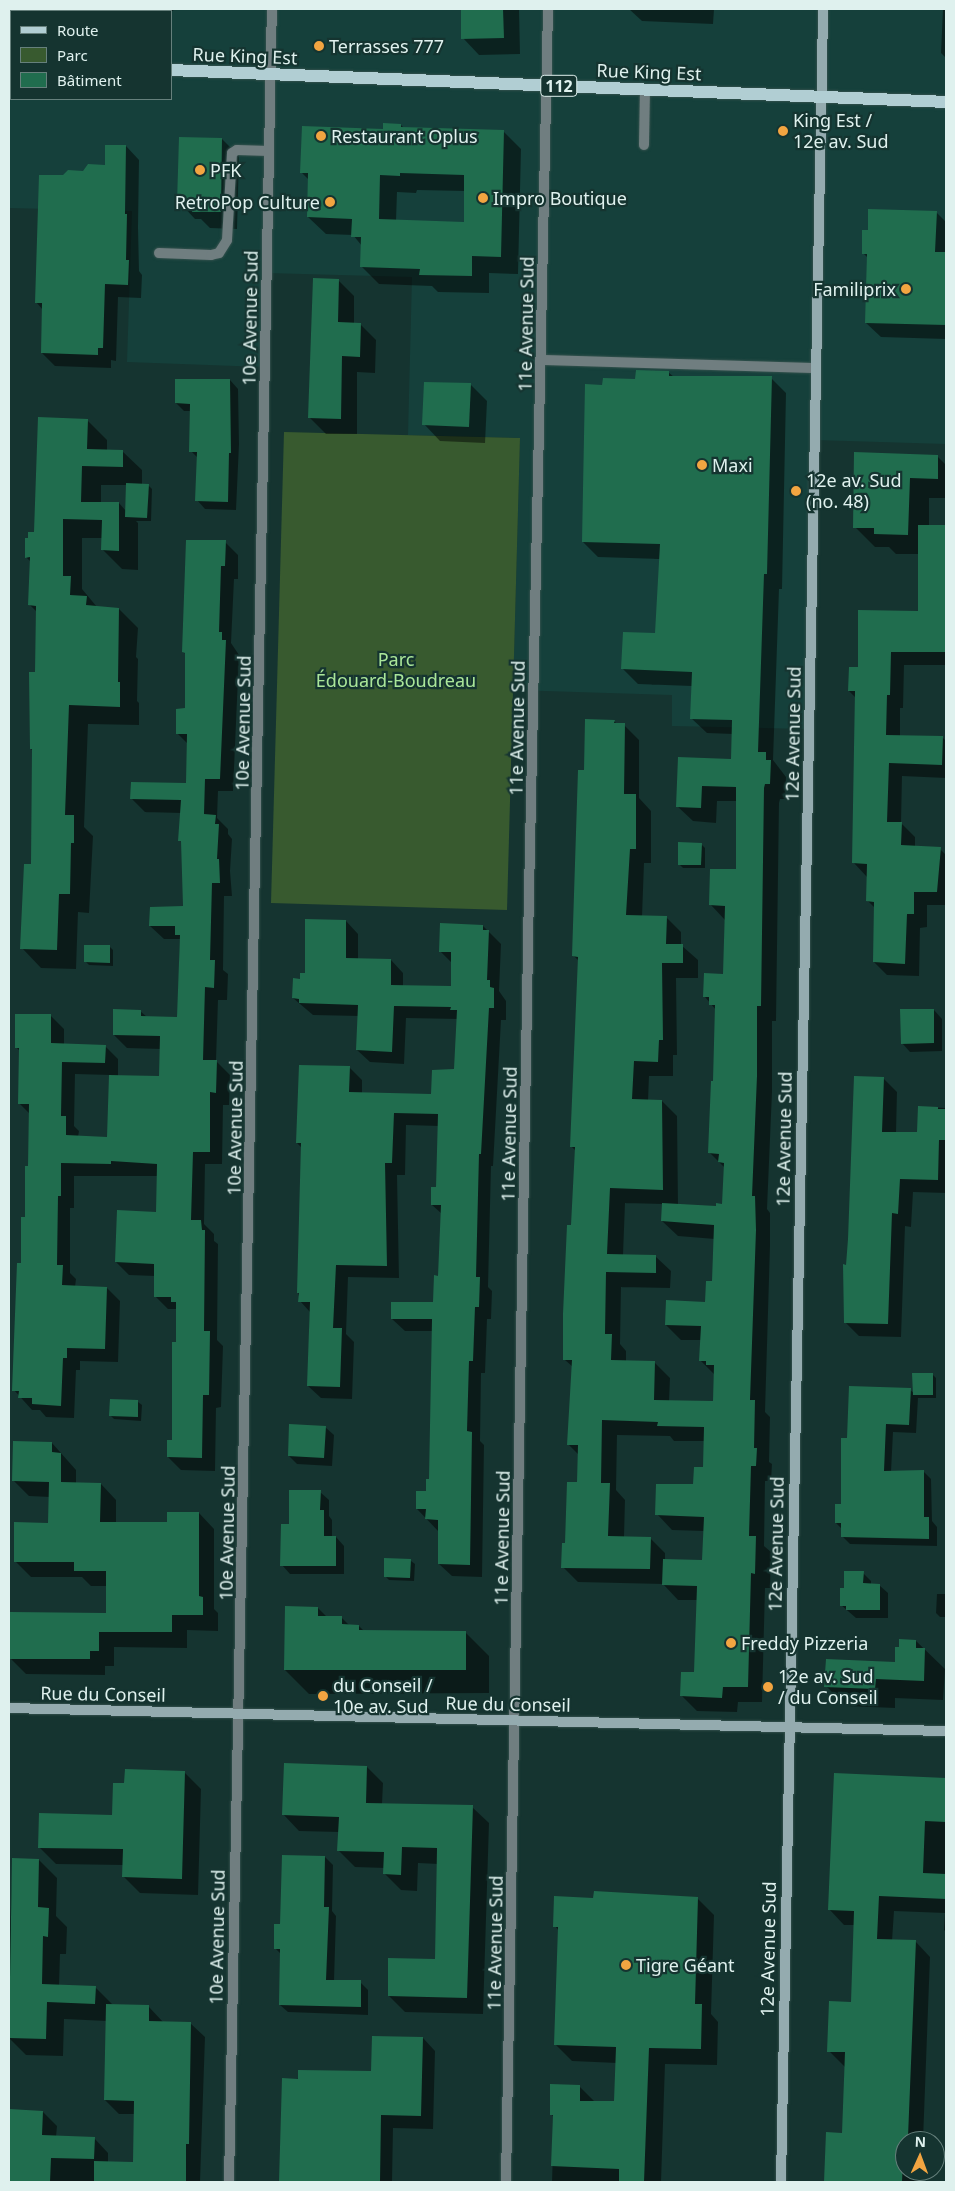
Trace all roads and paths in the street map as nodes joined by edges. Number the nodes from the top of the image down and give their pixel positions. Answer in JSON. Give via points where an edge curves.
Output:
{"nodes":[{"id":1,"x":272,"y":9,"type":"edge"},
{"id":2,"x":548,"y":9,"type":"edge"},
{"id":3,"x":823,"y":9,"type":"edge"},
{"id":4,"x":172,"y":70,"type":"edge"},
{"id":5,"x":271,"y":74,"type":"junction"},
{"id":6,"x":547,"y":85,"type":"junction"},
{"id":7,"x":645,"y":89,"type":"junction"},
{"id":8,"x":822,"y":96,"type":"junction"},
{"id":9,"x":946,"y":102,"type":"edge"},
{"id":10,"x":644,"y":145,"type":"dead end"},
{"id":11,"x":269,"y":151,"type":"junction"},
{"id":12,"x":159,"y":253,"type":"dead end"},
{"id":13,"x":542,"y":360,"type":"junction"},
{"id":14,"x":816,"y":368,"type":"junction"},
{"id":15,"x":9,"y":1708,"type":"edge"},
{"id":16,"x":239,"y":1714,"type":"junction"},
{"id":17,"x":515,"y":1721,"type":"junction"},
{"id":18,"x":789,"y":1727,"type":"junction"},
{"id":19,"x":946,"y":1731,"type":"edge"},
{"id":20,"x":229,"y":2182,"type":"edge"},
{"id":21,"x":506,"y":2182,"type":"edge"},
{"id":22,"x":781,"y":2182,"type":"edge"}],
"edges":[{"from":1,"to":5,"type":"street","name":"10e Avenue Sud"},
{"from":2,"to":6,"type":"street","name":"11e Avenue Sud"},
{"from":3,"to":8,"type":"main road","name":"12e Avenue Sud"},
{"from":4,"to":5,"type":"main road","name":"Rue King Est","number":"112"},
{"from":5,"to":6,"type":"main road","name":"Rue King Est","number":"112"},
{"from":5,"to":11,"type":"street","name":"10e Avenue Sud"},
{"from":6,"to":7,"type":"main road","name":"Rue King Est","number":"112"},
{"from":6,"to":13,"type":"street","name":"11e Avenue Sud"},
{"from":7,"to":8,"type":"main road","name":"Rue King Est","number":"112"},
{"from":7,"to":10,"type":"street"},
{"from":8,"to":9,"type":"main road","name":"Rue King Est","number":"112"},
{"from":8,"to":14,"type":"main road","name":"12e Avenue Sud"},
{"from":11,"to":12,"type":"street","via":[[237,150],[232,153],[227,240],[219,253]]},
{"from":11,"to":16,"type":"street","name":"10e Avenue Sud"},
{"from":13,"to":14,"type":"street"},
{"from":13,"to":17,"type":"street","name":"11e Avenue Sud"},
{"from":14,"to":18,"type":"main road","name":"12e Avenue Sud"},
{"from":15,"to":16,"type":"main road","name":"Rue du Conseil"},
{"from":16,"to":17,"type":"main road","name":"Rue du Conseil"},
{"from":16,"to":20,"type":"street","name":"10e Avenue Sud"},
{"from":17,"to":18,"type":"main road","name":"Rue du Conseil"},
{"from":17,"to":21,"type":"street","name":"11e Avenue Sud"},
{"from":18,"to":19,"type":"main road","name":"Rue du Conseil"},
{"from":18,"to":22,"type":"main road","name":"12e Avenue Sud"}]}
